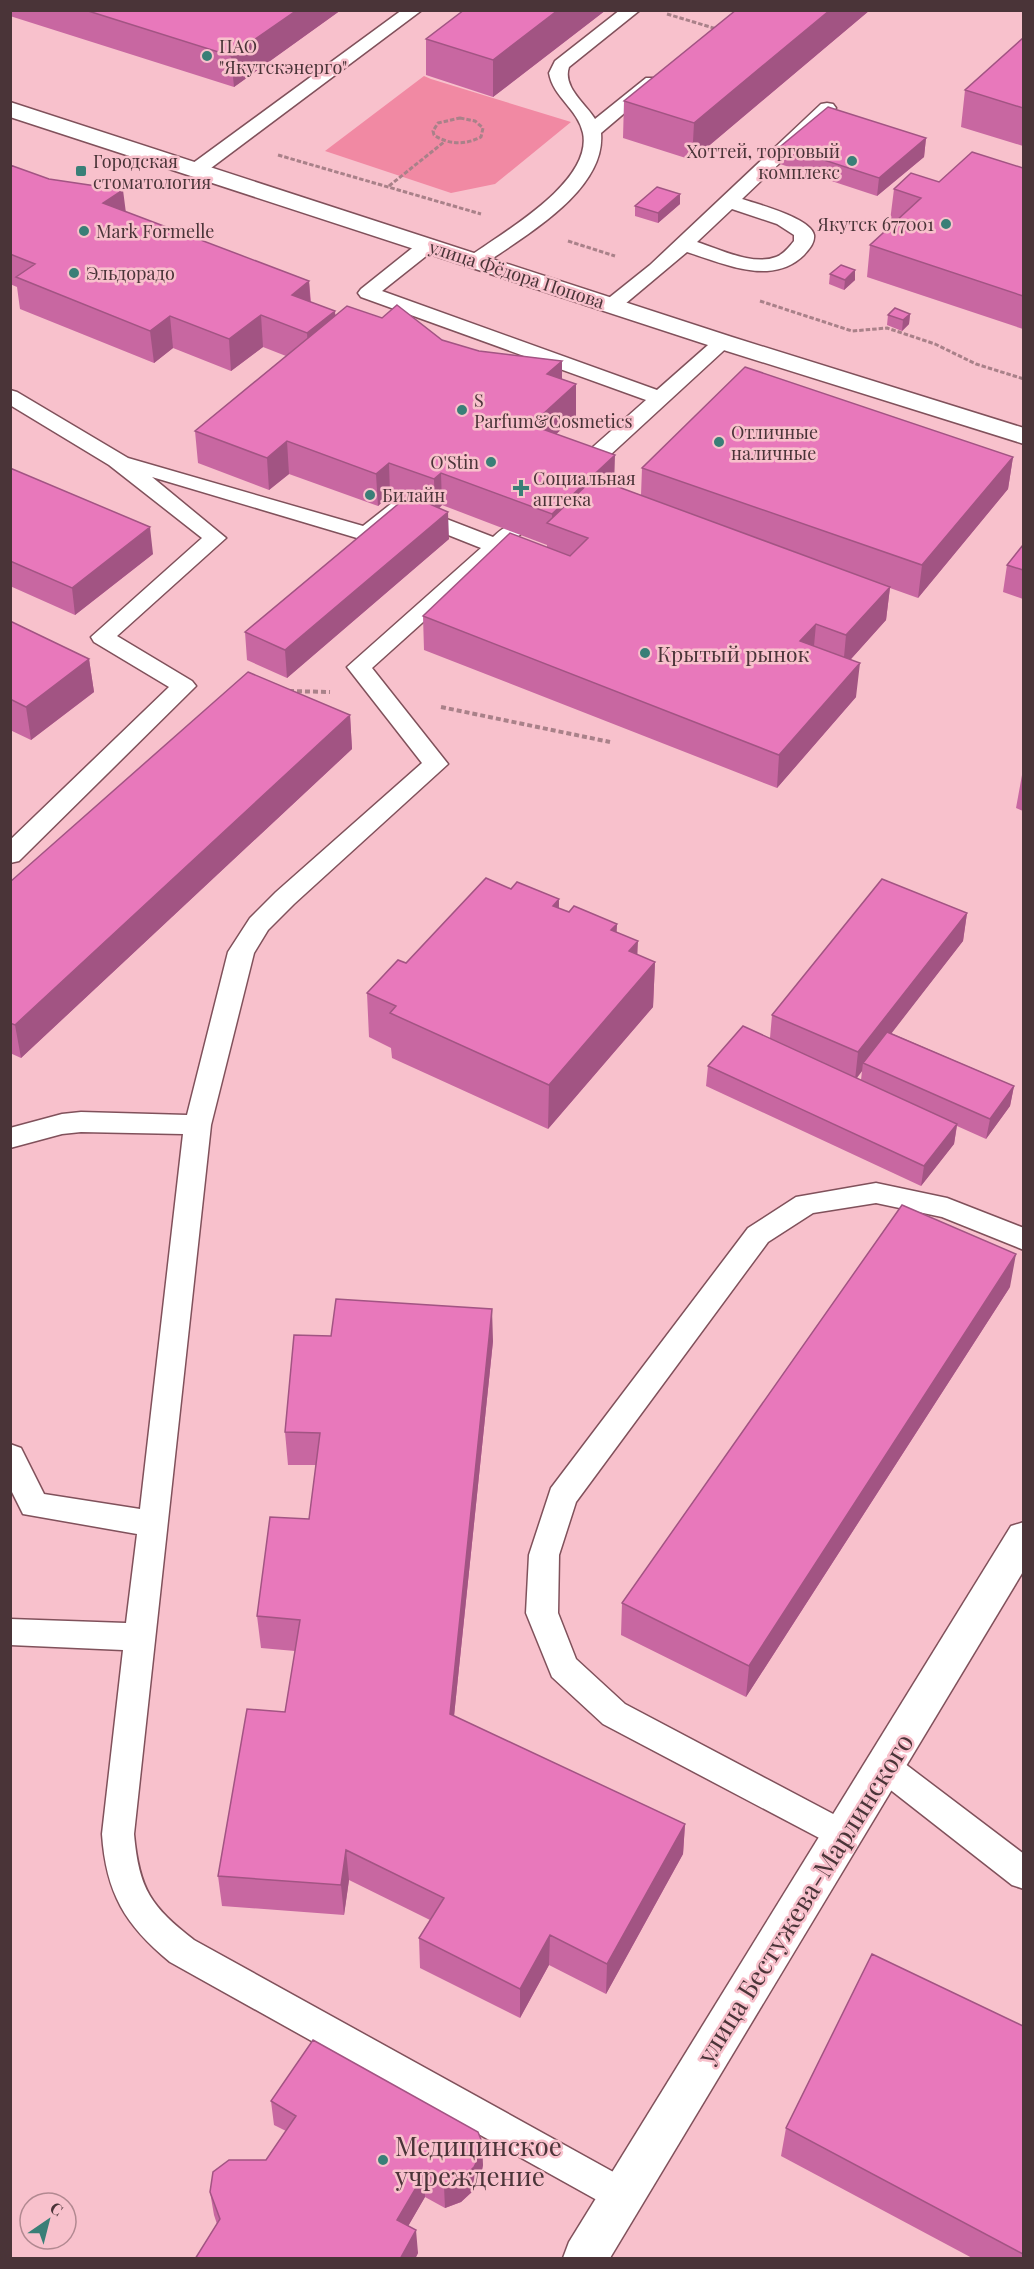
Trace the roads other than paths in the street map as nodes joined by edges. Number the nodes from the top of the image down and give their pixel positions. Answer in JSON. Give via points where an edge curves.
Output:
{"nodes":[{"id":1,"x":414,"y":10,"type":"edge"},
{"id":2,"x":632,"y":10,"type":"edge"},
{"id":3,"x":718,"y":29,"type":"edge"},
{"id":4,"x":826,"y":108,"type":"edge"},
{"id":5,"x":10,"y":109,"type":"edge"},
{"id":6,"x":592,"y":131,"type":"junction"},
{"id":7,"x":196,"y":170,"type":"junction"},
{"id":8,"x":728,"y":201,"type":"junction"},
{"id":9,"x":683,"y":244,"type":"junction"},
{"id":10,"x":428,"y":245,"type":"junction"},
{"id":11,"x":476,"y":261,"type":"junction"},
{"id":12,"x":612,"y":305,"type":"junction"},
{"id":13,"x":723,"y":342,"type":"junction"},
{"id":14,"x":10,"y":396,"type":"edge"},
{"id":15,"x":661,"y":399,"type":"junction"},
{"id":16,"x":1023,"y":436,"type":"edge"},
{"id":17,"x":117,"y":460,"type":"junction"},
{"id":18,"x":576,"y":474,"type":"edge"},
{"id":19,"x":10,"y":855,"type":"edge"},
{"id":20,"x":198,"y":1125,"type":"junction"},
{"id":21,"x":10,"y":1138,"type":"edge"},
{"id":22,"x":1023,"y":1240,"type":"edge"},
{"id":23,"x":10,"y":1456,"type":"edge"},
{"id":24,"x":153,"y":1524,"type":"junction"},
{"id":25,"x":1023,"y":1537,"type":"edge"},
{"id":26,"x":10,"y":1632,"type":"edge"},
{"id":27,"x":140,"y":1637,"type":"junction"},
{"id":28,"x":885,"y":1767,"type":"junction"},
{"id":29,"x":842,"y":1835,"type":"junction"},
{"id":30,"x":1023,"y":1874,"type":"edge"},
{"id":31,"x":622,"y":2196,"type":"junction"},
{"id":32,"x":585,"y":2259,"type":"edge"}],
"edges":[{"from":1,"to":7,"type":"lane"},
{"from":2,"to":6,"type":"lane","via":[[557,71],[560,85]]},
{"from":3,"to":6,"type":"lane"},
{"from":4,"to":8,"type":"lane"},
{"from":5,"to":7,"type":"street","name":"улица Фёдора Попова"},
{"from":6,"to":11,"type":"lane","via":[[583,174]]},
{"from":7,"to":10,"type":"street","name":"улица Фёдора Попова"},
{"from":8,"to":9,"type":"lane"},
{"from":8,"to":9,"type":"lane","via":[[784,220],[804,233],[804,242],[791,257],[767,265]]},
{"from":9,"to":12,"type":"lane"},
{"from":10,"to":11,"type":"street","name":"улица Фёдора Попова"},
{"from":10,"to":15,"type":"lane","via":[[368,292]]},
{"from":11,"to":12,"type":"street","name":"улица Фёдора Попова"},
{"from":12,"to":13,"type":"street","name":"улица Фёдора Попова"},
{"from":13,"to":15,"type":"lane"},
{"from":13,"to":16,"type":"street","name":"улица Фёдора Попова"},
{"from":14,"to":17,"type":"lane"},
{"from":15,"to":18,"type":"lane"},
{"from":17,"to":19,"type":"lane","via":[[214,538],[102,637],[184,686]]},
{"from":17,"to":20,"type":"lane","via":[[367,534],[400,507],[503,539],[360,667],[436,764],[259,924],[241,952]]},
{"from":20,"to":21,"type":"lane","via":[[81,1122]]},
{"from":20,"to":24,"type":"lane"},
{"from":22,"to":29,"type":"lane","via":[[947,1208],[876,1193],[806,1204],[758,1235],[562,1497],[547,1545],[542,1613],[563,1667],[614,1714]]},
{"from":23,"to":24,"type":"lane","via":[[34,1505]]},
{"from":24,"to":27,"type":"lane"},
{"from":25,"to":28,"type":"street","name":"улица Бестужева-Марлинского"},
{"from":26,"to":27,"type":"lane"},
{"from":27,"to":31,"type":"lane","via":[[118,1834],[119,1862],[137,1908],[155,1930],[182,1951]]},
{"from":28,"to":29,"type":"street","name":"улица Бестужева-Марлинского"},
{"from":28,"to":30,"type":"lane"},
{"from":29,"to":31,"type":"street","name":"улица Бестужева-Марлинского"},
{"from":31,"to":32,"type":"street","name":"улица Бестужева-Марлинского"}]}
